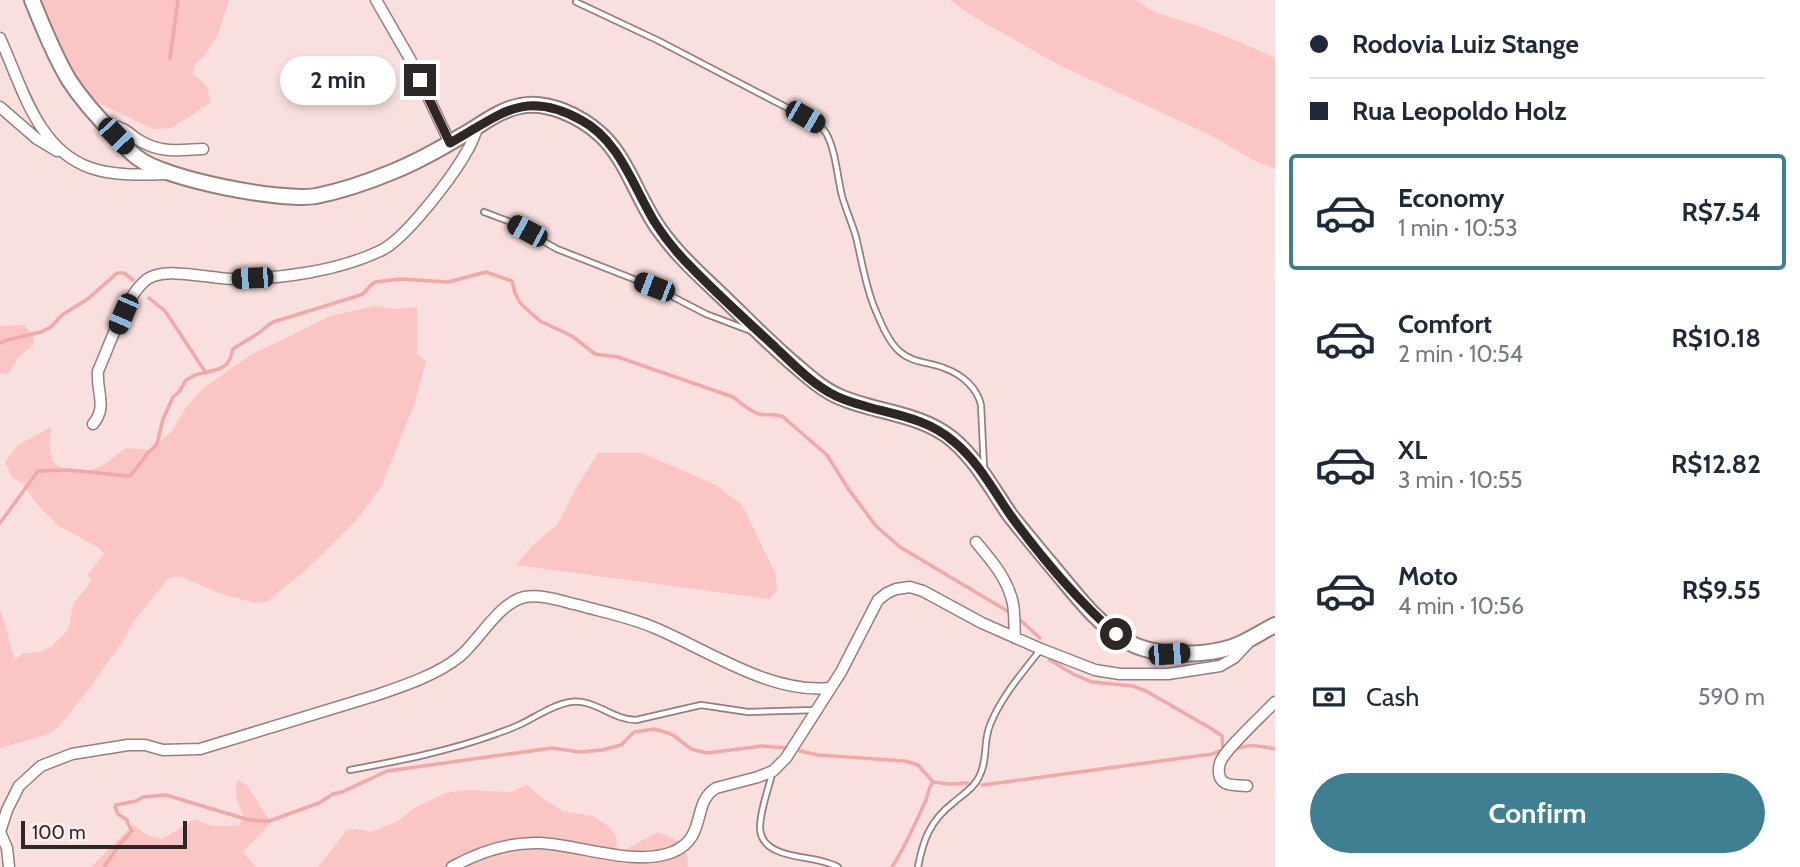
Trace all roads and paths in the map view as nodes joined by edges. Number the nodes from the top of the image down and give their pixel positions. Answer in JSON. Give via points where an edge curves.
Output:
{"nodes":[{"id":1,"x":32,"y":0,"type":"edge"},
{"id":2,"x":376,"y":0,"type":"edge"},
{"id":3,"x":576,"y":2,"type":"dead end"},
{"id":4,"x":0,"y":38,"type":"edge"},
{"id":5,"x":0,"y":107,"type":"edge"},
{"id":6,"x":478,"y":126,"type":"junction"},
{"id":7,"x":109,"y":129,"type":"junction"},
{"id":8,"x":450,"y":143,"type":"junction"},
{"id":9,"x":203,"y":149,"type":"dead end"},
{"id":10,"x":65,"y":153,"type":"junction"},
{"id":11,"x":171,"y":173,"type":"junction"},
{"id":12,"x":484,"y":212,"type":"dead end"},
{"id":13,"x":762,"y":335,"type":"junction"},
{"id":14,"x":93,"y":424,"type":"dead end"},
{"id":15,"x":984,"y":475,"type":"junction"},
{"id":16,"x":976,"y":542,"type":"dead end"},
{"id":17,"x":1275,"y":625,"type":"edge"},
{"id":18,"x":1256,"y":635,"type":"junction"},
{"id":19,"x":1015,"y":638,"type":"junction"},
{"id":20,"x":1041,"y":649,"type":"junction"},
{"id":21,"x":830,"y":688,"type":"junction"},
{"id":22,"x":1275,"y":702,"type":"edge"},
{"id":23,"x":816,"y":709,"type":"junction"},
{"id":24,"x":350,"y":770,"type":"dead end"},
{"id":25,"x":773,"y":771,"type":"junction"},
{"id":26,"x":1247,"y":786,"type":"dead end"},
{"id":27,"x":9,"y":867,"type":"edge"},
{"id":28,"x":452,"y":867,"type":"edge"},
{"id":29,"x":838,"y":867,"type":"edge"},
{"id":30,"x":918,"y":867,"type":"edge"}],
"edges":[{"from":1,"to":7,"type":"street","via":[[70,80]]},
{"from":2,"to":8,"type":"street"},
{"from":3,"to":15,"type":"lane","via":[[657,40],[825,131],[880,320],[898,350],[945,368],[973,387],[979,396]]},
{"from":4,"to":10,"type":"street","via":[[36,120]]},
{"from":5,"to":10,"type":"street","via":[[37,139]]},
{"from":6,"to":8,"type":"street"},
{"from":6,"to":13,"type":"street","via":[[520,106],[548,108],[582,120],[615,150],[656,224],[690,267]]},
{"from":6,"to":14,"type":"street","via":[[454,171],[395,242],[381,251],[341,265],[272,277],[169,274],[143,282],[130,298],[98,371],[101,410]]},
{"from":7,"to":9,"type":"street","via":[[118,126],[162,150]]},
{"from":7,"to":11,"type":"street","via":[[139,160]]},
{"from":8,"to":11,"type":"street","via":[[393,172],[312,197],[241,190]]},
{"from":10,"to":11,"type":"street","via":[[92,169]]},
{"from":12,"to":13,"type":"lane","via":[[556,249]]},
{"from":13,"to":15,"type":"street","via":[[835,396],[935,427]]},
{"from":15,"to":18,"type":"street","via":[[1071,589],[1095,616],[1130,643],[1169,654],[1235,646]]},
{"from":16,"to":19,"type":"street","via":[[1005,582],[1013,606]]},
{"from":17,"to":18,"type":"street"},
{"from":18,"to":20,"type":"street","via":[[1220,666],[1168,674],[1095,670]]},
{"from":19,"to":20,"type":"street"},
{"from":19,"to":21,"type":"street","via":[[923,591],[896,589],[878,600]]},
{"from":20,"to":30,"type":"lane","via":[[1000,704],[989,727],[979,779],[932,823]]},
{"from":21,"to":23,"type":"street"},
{"from":21,"to":27,"type":"street","via":[[782,684],[653,627],[551,599],[525,597],[505,607],[460,657],[404,686],[200,749],[128,745],[72,754],[41,766],[19,786],[0,832]]},
{"from":22,"to":26,"type":"street","via":[[1220,764],[1223,782]]},
{"from":23,"to":24,"type":"lane","via":[[748,712],[701,705],[627,720],[589,704],[571,702],[470,743]]},
{"from":23,"to":25,"type":"street"},
{"from":25,"to":28,"type":"street","via":[[711,791],[696,832],[675,851],[652,857],[519,844],[472,856]]},
{"from":25,"to":29,"type":"lane","via":[[761,819],[763,839],[778,852]]}]}
